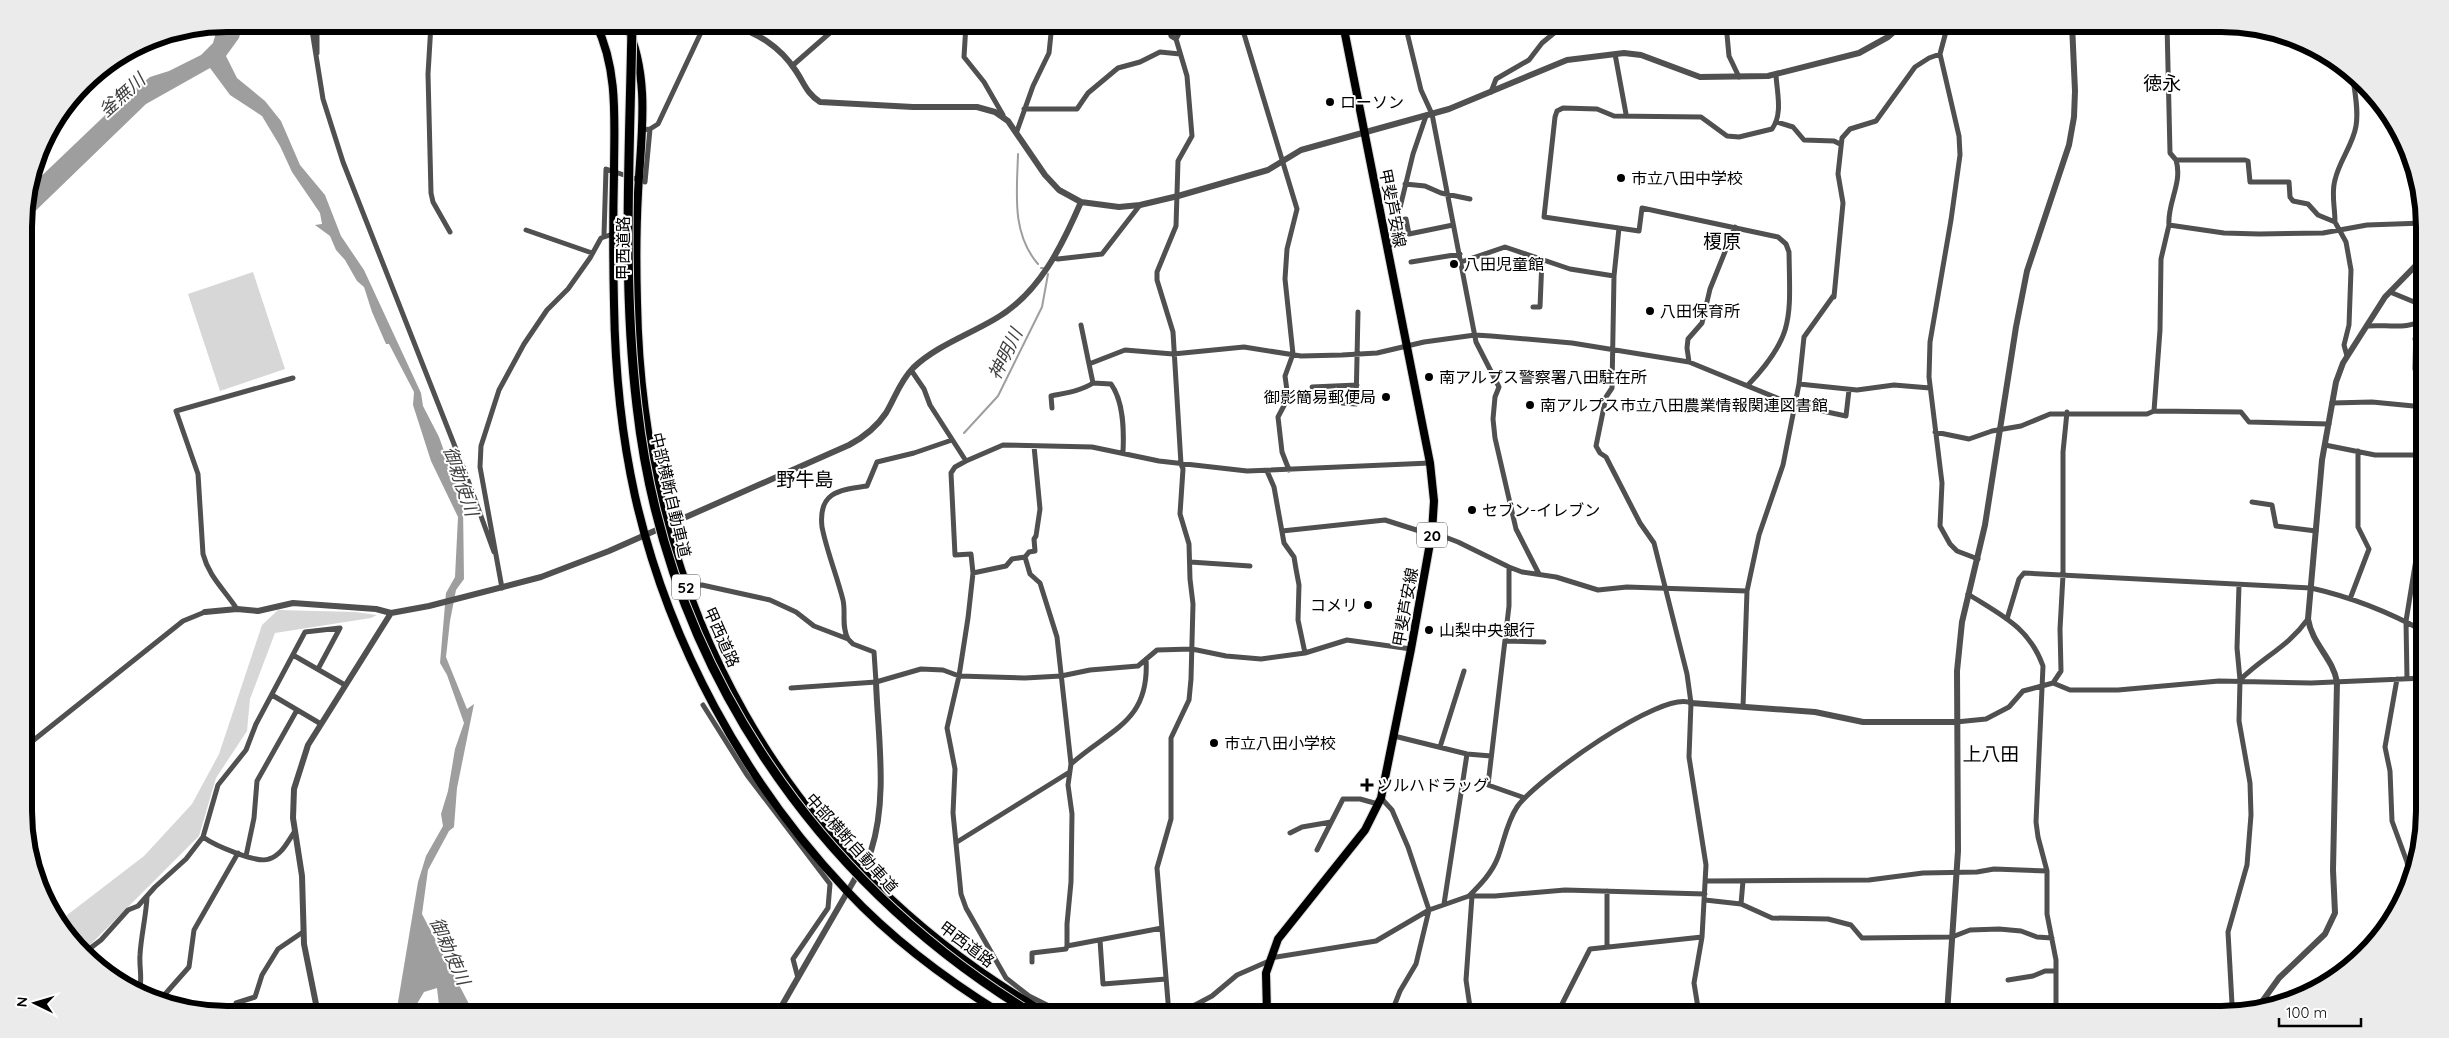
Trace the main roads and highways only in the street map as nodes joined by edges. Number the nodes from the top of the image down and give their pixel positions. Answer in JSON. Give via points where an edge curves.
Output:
{"nodes":[{"id":1,"x":599,"y":32,"type":"edge"},
{"id":2,"x":629,"y":32,"type":"edge"},
{"id":3,"x":632,"y":32,"type":"edge"},
{"id":4,"x":1345,"y":32,"type":"edge"},
{"id":5,"x":990,"y":1006,"type":"edge"},
{"id":6,"x":1021,"y":1006,"type":"edge"},
{"id":7,"x":1037,"y":1006,"type":"edge"},
{"id":8,"x":1266,"y":1006,"type":"edge"}],
"edges":[{"from":1,"to":5,"type":"main road","name":"甲西道路","number":"52","via":[[612,75],[613,234],[620,406],[635,496],[663,593],[733,739],[785,816],[847,891],[930,964]]},
{"from":2,"to":7,"type":"main road","name":"甲西道路","number":"52","via":[[640,68],[646,129],[636,252],[639,366],[648,442],[666,526],[686,588],[714,656],[757,736],[804,803],[860,869],[944,945],[983,975]]},
{"from":3,"to":6,"type":"highway","name":"中部横断自動車道","bridge":true,"via":[[630,269],[636,398],[657,515],[691,620],[744,725],[778,779],[821,835],[923,937]]},
{"from":4,"to":8,"type":"main road","name":"甲斐芦安線","number":"20","via":[[1430,462],[1434,501],[1432,534],[1380,801],[1365,830],[1283,931],[1269,960]]}]}
